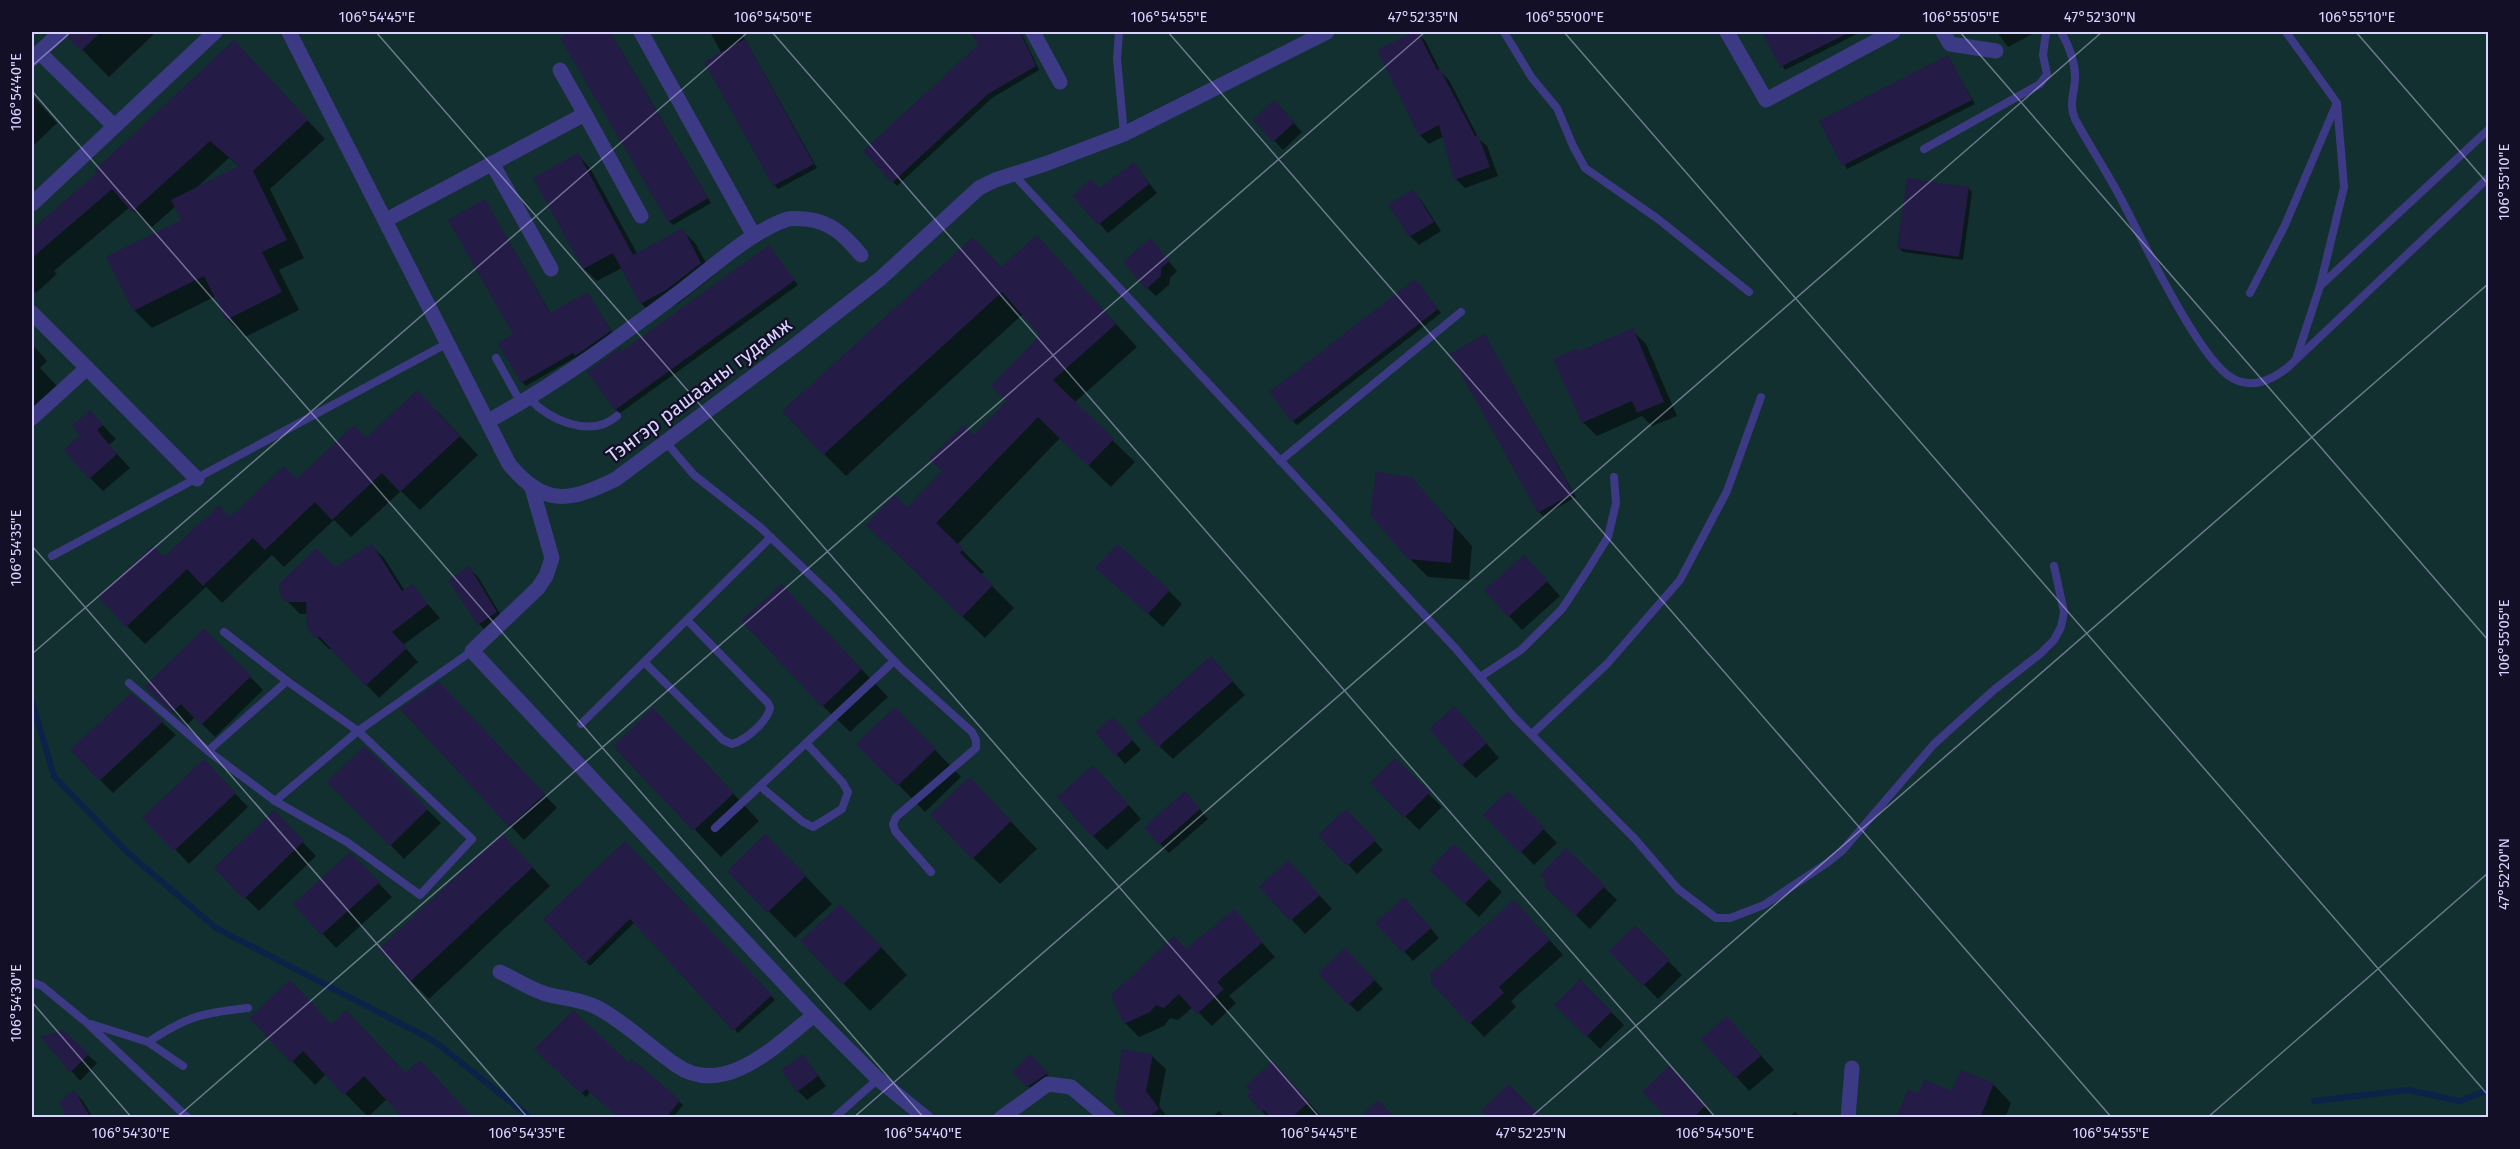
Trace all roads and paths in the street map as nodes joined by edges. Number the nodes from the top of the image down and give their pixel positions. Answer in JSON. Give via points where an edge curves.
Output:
{"nodes":[{"id":1,"x":61,"y":32,"type":"edge"},
{"id":2,"x":215,"y":32,"type":"edge"},
{"id":3,"x":289,"y":32,"type":"edge"},
{"id":4,"x":641,"y":32,"type":"edge"},
{"id":5,"x":1033,"y":32,"type":"edge"},
{"id":6,"x":1119,"y":32,"type":"edge"},
{"id":7,"x":1327,"y":32,"type":"edge"},
{"id":8,"x":1504,"y":32,"type":"edge"},
{"id":9,"x":1727,"y":32,"type":"edge"},
{"id":10,"x":1893,"y":32,"type":"edge"},
{"id":11,"x":1943,"y":32,"type":"edge"},
{"id":12,"x":2046,"y":32,"type":"edge"},
{"id":13,"x":2061,"y":32,"type":"edge"},
{"id":14,"x":2286,"y":32,"type":"edge"},
{"id":15,"x":1996,"y":51,"type":"dead end"},
{"id":16,"x":35,"y":56,"type":"edge"},
{"id":17,"x":560,"y":69,"type":"dead end"},
{"id":18,"x":1060,"y":82,"type":"dead end"},
{"id":19,"x":2337,"y":103,"type":"junction"},
{"id":20,"x":585,"y":114,"type":"junction"},
{"id":21,"x":114,"y":126,"type":"junction"},
{"id":22,"x":2488,"y":129,"type":"edge"},
{"id":23,"x":1124,"y":134,"type":"junction"},
{"id":24,"x":1924,"y":149,"type":"dead end"},
{"id":25,"x":492,"y":163,"type":"junction"},
{"id":26,"x":1013,"y":174,"type":"junction"},
{"id":27,"x":2488,"y":178,"type":"edge"},
{"id":28,"x":32,"y":204,"type":"edge"},
{"id":29,"x":641,"y":216,"type":"dead end"},
{"id":30,"x":386,"y":220,"type":"junction"},
{"id":31,"x":754,"y":236,"type":"junction"},
{"id":32,"x":861,"y":255,"type":"dead end"},
{"id":33,"x":551,"y":269,"type":"dead end"},
{"id":34,"x":2320,"y":286,"type":"junction"},
{"id":35,"x":1749,"y":292,"type":"dead end"},
{"id":36,"x":2250,"y":293,"type":"dead end"},
{"id":37,"x":1461,"y":312,"type":"dead end"},
{"id":38,"x":32,"y":313,"type":"edge"},
{"id":39,"x":446,"y":344,"type":"junction"},
{"id":40,"x":496,"y":358,"type":"dead end"},
{"id":41,"x":2296,"y":361,"type":"junction"},
{"id":42,"x":87,"y":368,"type":"junction"},
{"id":43,"x":1761,"y":397,"type":"dead end"},
{"id":44,"x":525,"y":400,"type":"junction"},
{"id":45,"x":617,"y":416,"type":"dead end"},
{"id":46,"x":32,"y":418,"type":"edge"},
{"id":47,"x":488,"y":421,"type":"junction"},
{"id":48,"x":665,"y":441,"type":"junction"},
{"id":49,"x":1280,"y":461,"type":"junction"},
{"id":50,"x":1614,"y":477,"type":"dead end"},
{"id":51,"x":197,"y":479,"type":"junction"},
{"id":52,"x":532,"y":488,"type":"junction"},
{"id":53,"x":771,"y":537,"type":"junction"},
{"id":54,"x":52,"y":556,"type":"dead end"},
{"id":55,"x":2054,"y":567,"type":"dead end"},
{"id":56,"x":687,"y":620,"type":"junction"},
{"id":57,"x":224,"y":632,"type":"dead end"},
{"id":58,"x":472,"y":651,"type":"junction"},
{"id":59,"x":894,"y":661,"type":"junction"},
{"id":60,"x":644,"y":662,"type":"junction"},
{"id":61,"x":1480,"y":677,"type":"junction"},
{"id":62,"x":287,"y":681,"type":"junction"},
{"id":63,"x":129,"y":683,"type":"dead end"},
{"id":64,"x":580,"y":724,"type":"dead end"},
{"id":65,"x":358,"y":732,"type":"junction"},
{"id":66,"x":1532,"y":735,"type":"junction"},
{"id":67,"x":806,"y":743,"type":"junction"},
{"id":68,"x":208,"y":751,"type":"junction"},
{"id":69,"x":760,"y":786,"type":"junction"},
{"id":70,"x":275,"y":801,"type":"junction"},
{"id":71,"x":715,"y":828,"type":"dead end"},
{"id":72,"x":932,"y":872,"type":"dead end"},
{"id":73,"x":500,"y":972,"type":"dead end"},
{"id":74,"x":32,"y":982,"type":"edge"},
{"id":75,"x":248,"y":1008,"type":"dead end"},
{"id":76,"x":814,"y":1015,"type":"junction"},
{"id":77,"x":87,"y":1023,"type":"junction"},
{"id":78,"x":148,"y":1042,"type":"junction"},
{"id":79,"x":183,"y":1066,"type":"dead end"},
{"id":80,"x":1852,"y":1068,"type":"dead end"},
{"id":81,"x":878,"y":1079,"type":"junction"},
{"id":82,"x":188,"y":1118,"type":"edge"},
{"id":83,"x":834,"y":1118,"type":"edge"},
{"id":84,"x":926,"y":1118,"type":"edge"},
{"id":85,"x":1000,"y":1118,"type":"edge"},
{"id":86,"x":1108,"y":1118,"type":"edge"},
{"id":87,"x":1848,"y":1118,"type":"edge"}],
"edges":[{"from":1,"to":16,"type":"street"},
{"from":2,"to":21,"type":"street"},
{"from":3,"to":30,"type":"street","name":"Тэнгэр рашааны гудамж"},
{"from":4,"to":31,"type":"street"},
{"from":5,"to":18,"type":"street"},
{"from":6,"to":23,"type":"lane","via":[[1117,59]]},
{"from":7,"to":23,"type":"street","name":"Тэнгэр рашааны гудамж"},
{"from":8,"to":35,"type":"lane","via":[[1532,78],[1557,108],[1585,168],[1658,219]]},
{"from":9,"to":10,"type":"street","via":[[1766,100]]},
{"from":11,"to":15,"type":"street","via":[[1950,44]]},
{"from":12,"to":24,"type":"lane","via":[[2043,55],[2047,74],[2040,84]]},
{"from":13,"to":41,"type":"lane","via":[[2075,70],[2073,114],[2211,358],[2231,378],[2251,384],[2273,378]]},
{"from":14,"to":19,"type":"lane"},
{"from":16,"to":21,"type":"street"},
{"from":17,"to":20,"type":"street"},
{"from":19,"to":34,"type":"lane","via":[[2344,187]]},
{"from":19,"to":36,"type":"lane","via":[[2285,225]]},
{"from":20,"to":25,"type":"street"},
{"from":20,"to":29,"type":"street"},
{"from":21,"to":28,"type":"street"},
{"from":22,"to":34,"type":"lane"},
{"from":23,"to":26,"type":"street","name":"Тэнгэр рашааны гудамж"},
{"from":25,"to":30,"type":"street"},
{"from":25,"to":33,"type":"street"},
{"from":26,"to":48,"type":"street","name":"Тэнгэр рашааны гудамж","via":[[979,188],[881,278]]},
{"from":26,"to":49,"type":"lane"},
{"from":27,"to":41,"type":"lane"},
{"from":30,"to":39,"type":"street","name":"Тэнгэр рашааны гудамж"},
{"from":31,"to":32,"type":"street","via":[[789,218],[821,222],[839,230]]},
{"from":31,"to":44,"type":"street","via":[[589,359]]},
{"from":34,"to":41,"type":"lane"},
{"from":37,"to":49,"type":"lane"},
{"from":38,"to":42,"type":"street"},
{"from":39,"to":47,"type":"street","name":"Тэнгэр рашааны гудамж"},
{"from":39,"to":51,"type":"lane"},
{"from":40,"to":44,"type":"lane"},
{"from":42,"to":46,"type":"street"},
{"from":42,"to":51,"type":"street"},
{"from":43,"to":66,"type":"lane","via":[[1727,491],[1680,580],[1608,664]]},
{"from":44,"to":45,"type":"lane","via":[[551,417],[594,428]]},
{"from":44,"to":47,"type":"street"},
{"from":47,"to":52,"type":"street","name":"Тэнгэр рашааны гудамж","via":[[509,464]]},
{"from":48,"to":52,"type":"street","name":"Тэнгэр рашааны гудамж","via":[[600,487],[567,497],[550,496]]},
{"from":48,"to":53,"type":"lane","via":[[694,475]]},
{"from":49,"to":61,"type":"lane"},
{"from":50,"to":61,"type":"lane","via":[[1616,503],[1608,537],[1581,581],[1562,609],[1521,650]]},
{"from":51,"to":54,"type":"lane"},
{"from":52,"to":58,"type":"street","via":[[552,558],[546,576]]},
{"from":53,"to":56,"type":"lane"},
{"from":53,"to":59,"type":"lane"},
{"from":55,"to":66,"type":"lane","via":[[2064,612],[2054,640],[1934,744],[1834,857],[1747,913],[1716,918],[1678,889]]},
{"from":56,"to":60,"type":"lane"},
{"from":56,"to":60,"type":"lane","via":[[768,703],[767,716],[741,742],[723,740]]},
{"from":57,"to":62,"type":"lane"},
{"from":58,"to":65,"type":"lane"},
{"from":58,"to":76,"type":"street"},
{"from":59,"to":67,"type":"lane"},
{"from":59,"to":72,"type":"lane","via":[[976,740],[976,748],[896,817],[893,824]]},
{"from":60,"to":64,"type":"lane"},
{"from":61,"to":66,"type":"lane"},
{"from":62,"to":65,"type":"lane"},
{"from":62,"to":68,"type":"lane"},
{"from":63,"to":68,"type":"lane"},
{"from":65,"to":70,"type":"lane"},
{"from":65,"to":70,"type":"lane","via":[[472,839],[420,895],[347,842]]},
{"from":67,"to":69,"type":"lane"},
{"from":67,"to":69,"type":"lane","via":[[848,792],[842,809],[813,827]]},
{"from":68,"to":70,"type":"lane"},
{"from":69,"to":71,"type":"lane"},
{"from":73,"to":76,"type":"street","via":[[544,993],[583,1001],[600,1009],[678,1067],[702,1076],[734,1072],[780,1043]]},
{"from":74,"to":77,"type":"lane"},
{"from":75,"to":78,"type":"lane","via":[[204,1013],[178,1022]]},
{"from":76,"to":81,"type":"street"},
{"from":77,"to":78,"type":"lane"},
{"from":77,"to":82,"type":"lane"},
{"from":78,"to":79,"type":"lane"},
{"from":80,"to":87,"type":"street"},
{"from":81,"to":83,"type":"lane"},
{"from":81,"to":84,"type":"street"},
{"from":85,"to":86,"type":"street","via":[[1048,1084],[1071,1087]]}]}
